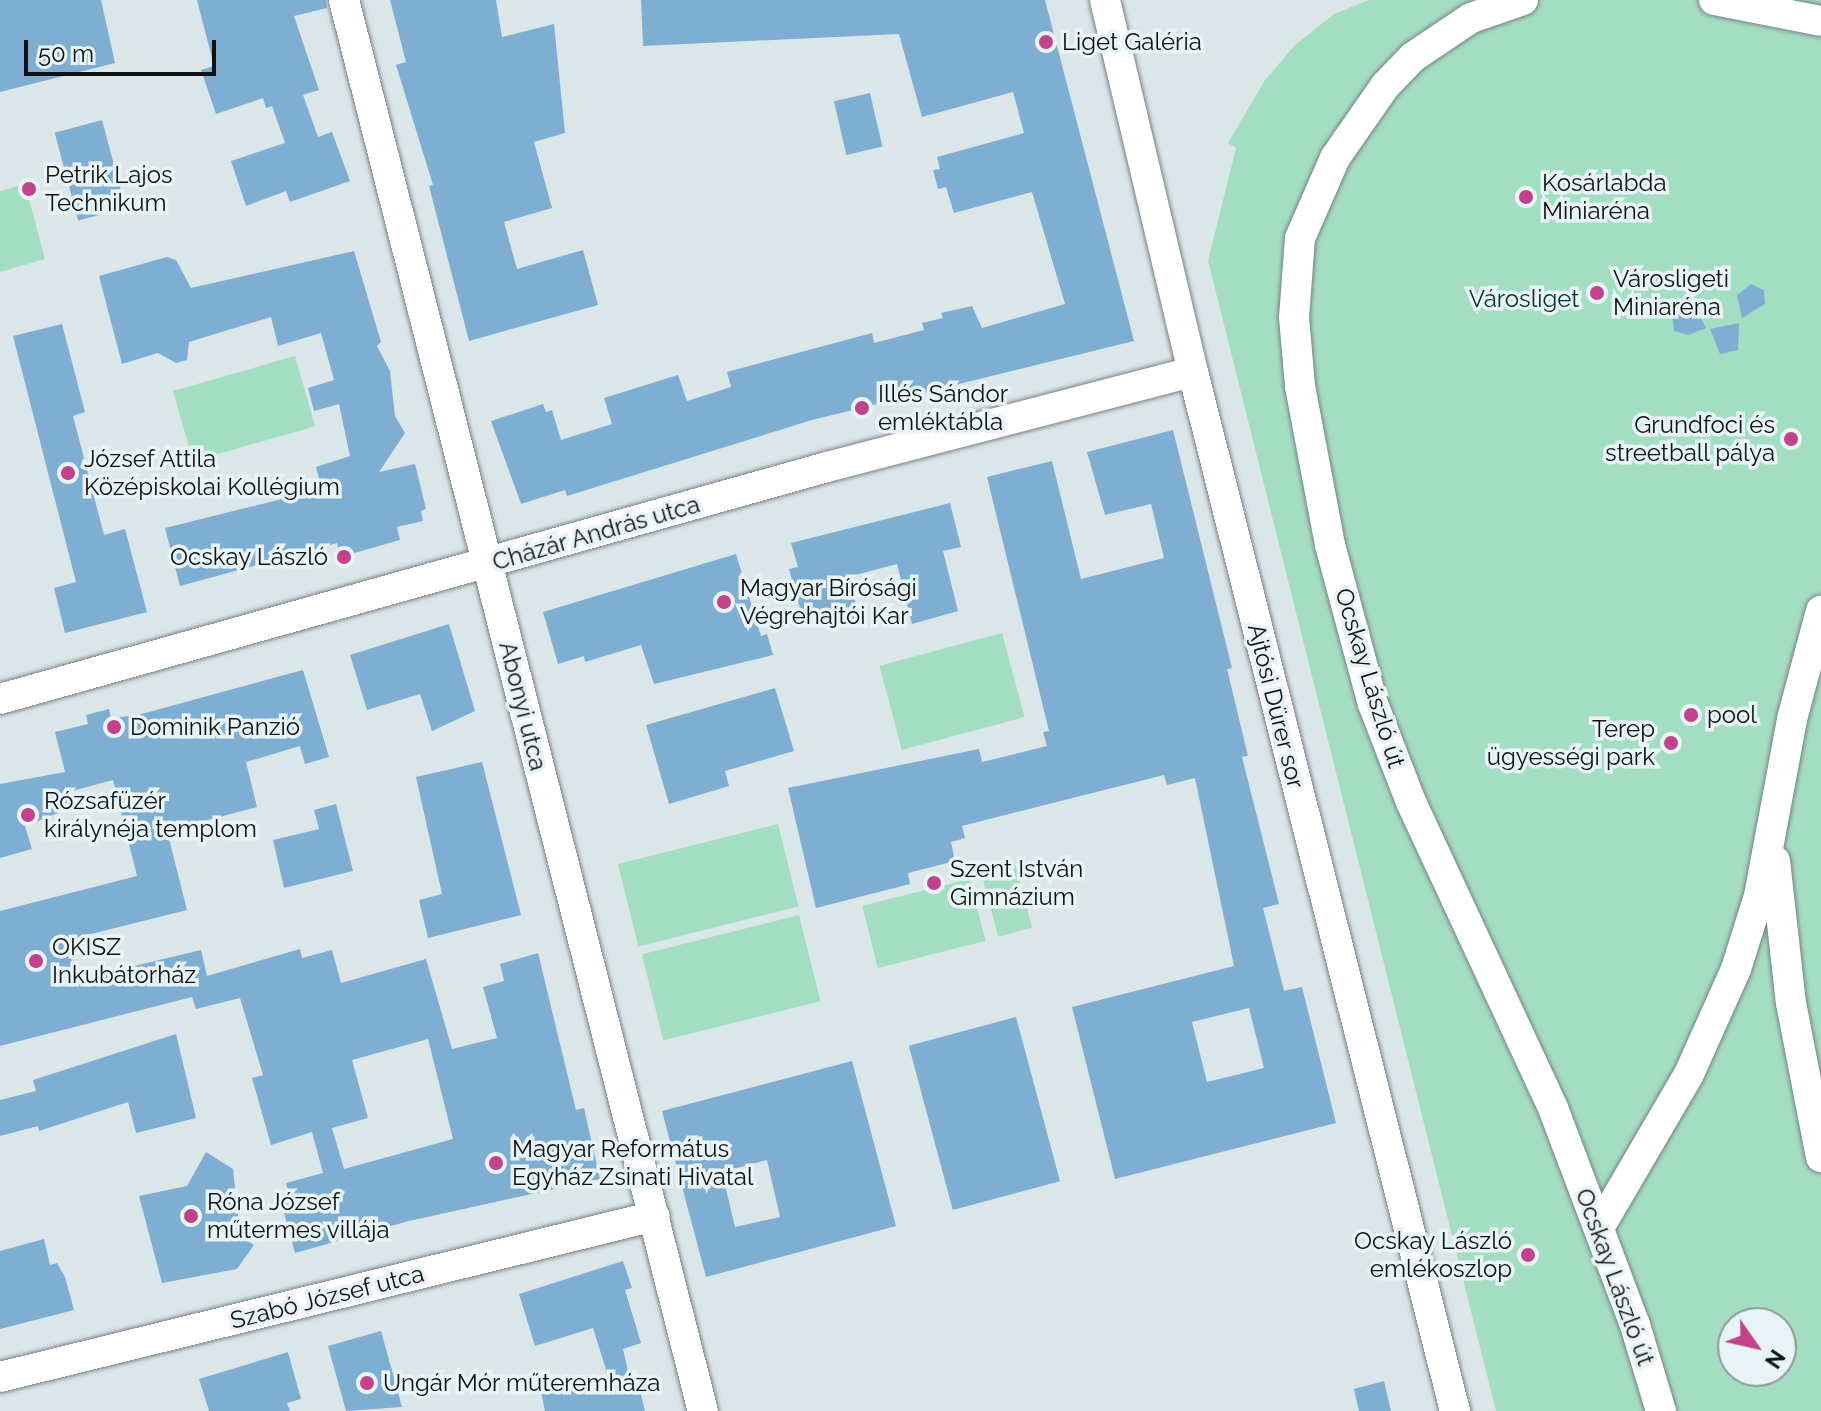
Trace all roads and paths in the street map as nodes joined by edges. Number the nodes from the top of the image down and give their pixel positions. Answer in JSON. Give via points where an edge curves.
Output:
{"nodes":[{"id":1,"x":344,"y":0,"type":"edge"},
{"id":2,"x":1105,"y":0,"type":"edge"},
{"id":3,"x":1523,"y":0,"type":"edge"},
{"id":4,"x":1714,"y":0,"type":"edge"},
{"id":5,"x":1821,"y":21,"type":"edge"},
{"id":6,"x":1193,"y":372,"type":"junction"},
{"id":7,"x":488,"y":564,"type":"junction"},
{"id":8,"x":1821,"y":611,"type":"edge"},
{"id":9,"x":0,"y":699,"type":"edge"},
{"id":10,"x":1773,"y":827,"type":"junction"},
{"id":11,"x":1821,"y":1157,"type":"edge"},
{"id":12,"x":655,"y":1216,"type":"junction"},
{"id":13,"x":1599,"y":1228,"type":"junction"},
{"id":14,"x":0,"y":1377,"type":"edge"},
{"id":15,"x":703,"y":1411,"type":"edge"},
{"id":16,"x":1455,"y":1411,"type":"edge"},
{"id":17,"x":1661,"y":1411,"type":"edge"}],
"edges":[{"from":1,"to":7,"type":"street","name":"Abonyi utca"},
{"from":2,"to":6,"type":"street","name":"Ajtósi Dürer sor"},
{"from":3,"to":13,"type":"street","name":"Ocskay László út","via":[[1444,33],[1385,86],[1335,158],[1303,223],[1294,317],[1300,386],[1330,545],[1373,704],[1411,802],[1553,1108]]},
{"from":4,"to":5,"type":"street"},
{"from":6,"to":7,"type":"street","name":"Cházár András utca","via":[[827,467]]},
{"from":6,"to":16,"type":"street","name":"Ajtósi Dürer sor"},
{"from":7,"to":9,"type":"street","name":"Cházár András utca"},
{"from":7,"to":12,"type":"street","name":"Abonyi utca"},
{"from":8,"to":10,"type":"street","via":[[1792,719]]},
{"from":10,"to":11,"type":"street","via":[[1791,1003]]},
{"from":10,"to":13,"type":"street","via":[[1752,921],[1714,1024]]},
{"from":12,"to":14,"type":"street","name":"Szabó József utca"},
{"from":12,"to":15,"type":"street","name":"Abonyi utca"},
{"from":13,"to":17,"type":"street","name":"Ocskay László út"}]}
